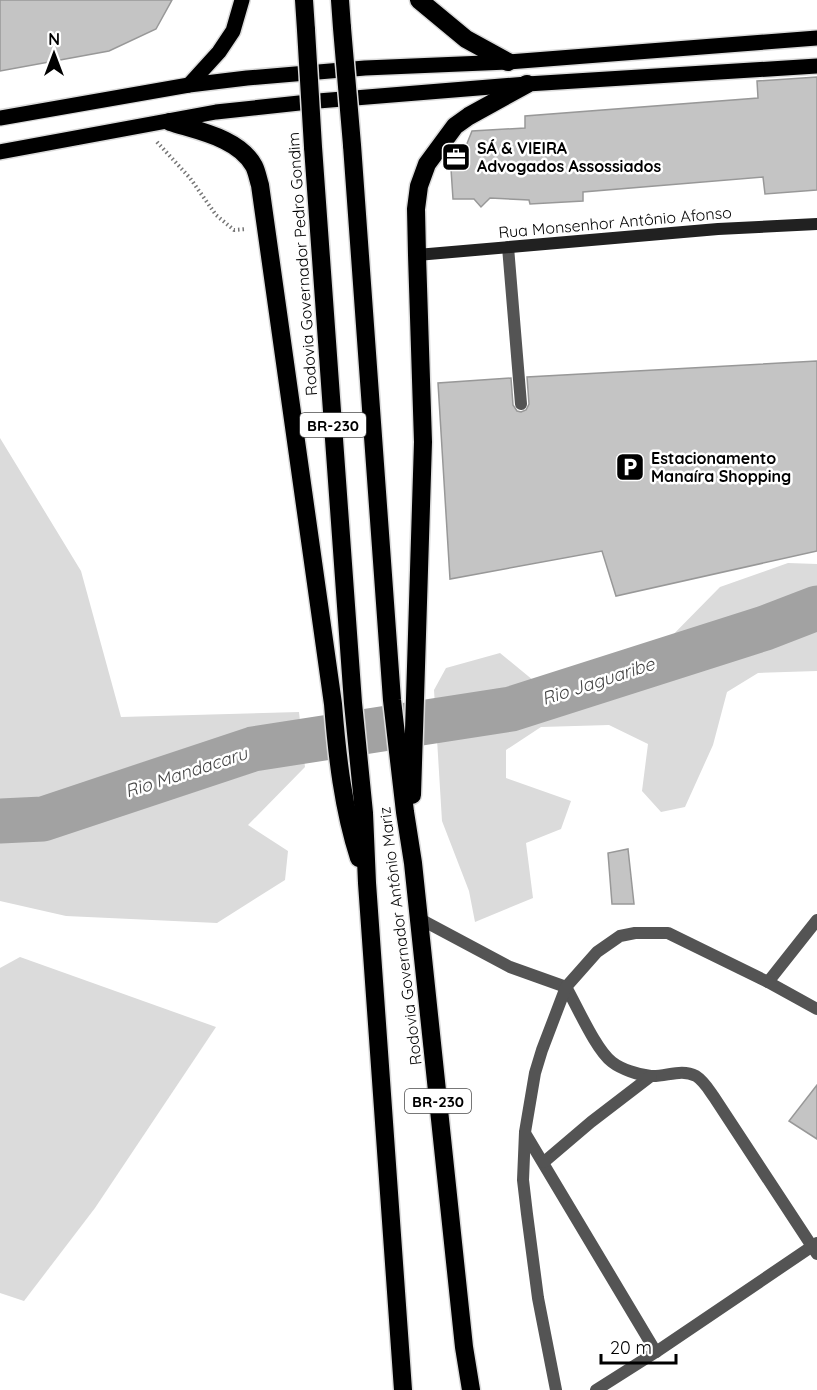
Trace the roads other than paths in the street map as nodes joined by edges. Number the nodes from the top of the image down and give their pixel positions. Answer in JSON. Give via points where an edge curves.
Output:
{"nodes":[{"id":1,"x":243,"y":0,"type":"edge"},
{"id":2,"x":304,"y":0,"type":"edge"},
{"id":3,"x":340,"y":0,"type":"edge"},
{"id":4,"x":419,"y":0,"type":"edge"},
{"id":5,"x":817,"y":38,"type":"edge"},
{"id":6,"x":508,"y":62,"type":"junction"},
{"id":7,"x":817,"y":66,"type":"edge"},
{"id":8,"x":527,"y":84,"type":"junction"},
{"id":9,"x":189,"y":85,"type":"junction"},
{"id":10,"x":0,"y":118,"type":"edge"},
{"id":11,"x":170,"y":122,"type":"junction"},
{"id":12,"x":0,"y":152,"type":"edge"},
{"id":13,"x":817,"y":224,"type":"edge"},
{"id":14,"x":508,"y":247,"type":"junction"},
{"id":15,"x":417,"y":255,"type":"junction"},
{"id":16,"x":521,"y":404,"type":"dead end"},
{"id":17,"x":357,"y":740,"type":"joint"},
{"id":18,"x":408,"y":812,"type":"junction"},
{"id":19,"x":356,"y":813,"type":"junction"},
{"id":20,"x":420,"y":919,"type":"junction"},
{"id":21,"x":817,"y":920,"type":"edge"},
{"id":22,"x":768,"y":982,"type":"junction"},
{"id":23,"x":567,"y":987,"type":"junction"},
{"id":24,"x":817,"y":1010,"type":"edge"},
{"id":25,"x":651,"y":1076,"type":"junction"},
{"id":26,"x":525,"y":1132,"type":"junction"},
{"id":27,"x":544,"y":1162,"type":"junction"},
{"id":28,"x":815,"y":1248,"type":"edge"},
{"id":29,"x":656,"y":1352,"type":"junction"},
{"id":30,"x":403,"y":1390,"type":"edge"},
{"id":31,"x":471,"y":1390,"type":"edge"},
{"id":32,"x":556,"y":1390,"type":"edge"},
{"id":33,"x":596,"y":1390,"type":"edge"}],
"edges":[{"from":1,"to":9,"type":"main road","via":[[233,31]]},
{"from":2,"to":17,"type":"highway","name":"Rodovia Governador Pedro Gondim","number":"BR-230","bridge":true},
{"from":3,"to":18,"type":"highway","name":"Rodovia Governador Antônio Mariz","number":"BR-230","bridge":true,"via":[[392,700]]},
{"from":4,"to":6,"type":"highway","via":[[466,39]]},
{"from":5,"to":6,"type":"main road"},
{"from":6,"to":9,"type":"main road","via":[[319,71]]},
{"from":7,"to":8,"type":"main road"},
{"from":8,"to":11,"type":"main road","via":[[318,101],[216,112]]},
{"from":8,"to":15,"type":"highway","via":[[455,126],[431,158],[419,186]]},
{"from":9,"to":10,"type":"main road"},
{"from":11,"to":12,"type":"main road"},
{"from":11,"to":19,"type":"highway","via":[[224,140],[240,150],[254,165],[260,184],[335,736]]},
{"from":13,"to":14,"type":"street","name":"Rua Monsenhor Antônio Afonso","via":[[718,228]]},
{"from":14,"to":15,"type":"street","name":"Rua Monsenhor Antônio Afonso"},
{"from":14,"to":16,"type":"street"},
{"from":15,"to":18,"type":"highway","via":[[423,442],[416,698]]},
{"from":17,"to":19,"type":"highway","name":"Rodovia Governador Antônio Mariz","number":"BR-230"},
{"from":18,"to":20,"type":"highway","name":"Rodovia Governador Antônio Mariz","number":"BR-230"},
{"from":19,"to":30,"type":"highway","name":"Rodovia Governador Antônio Mariz","number":"BR-230","via":[[367,883]]},
{"from":20,"to":23,"type":"street","via":[[510,967]]},
{"from":20,"to":31,"type":"highway","name":"Rodovia Governador Antônio Mariz","number":"BR-230"},
{"from":21,"to":22,"type":"street"},
{"from":22,"to":23,"type":"street","via":[[680,938],[652,932],[620,936],[610,942]]},
{"from":22,"to":24,"type":"street"},
{"from":23,"to":25,"type":"street","via":[[607,1057],[623,1069]]},
{"from":23,"to":26,"type":"street","via":[[535,1073]]},
{"from":25,"to":27,"type":"street"},
{"from":25,"to":28,"type":"street","via":[[692,1074],[700,1079]]},
{"from":26,"to":27,"type":"street"},
{"from":26,"to":32,"type":"street","via":[[527,1214]]},
{"from":27,"to":29,"type":"street"},
{"from":28,"to":29,"type":"street"},
{"from":29,"to":33,"type":"street"}]}
